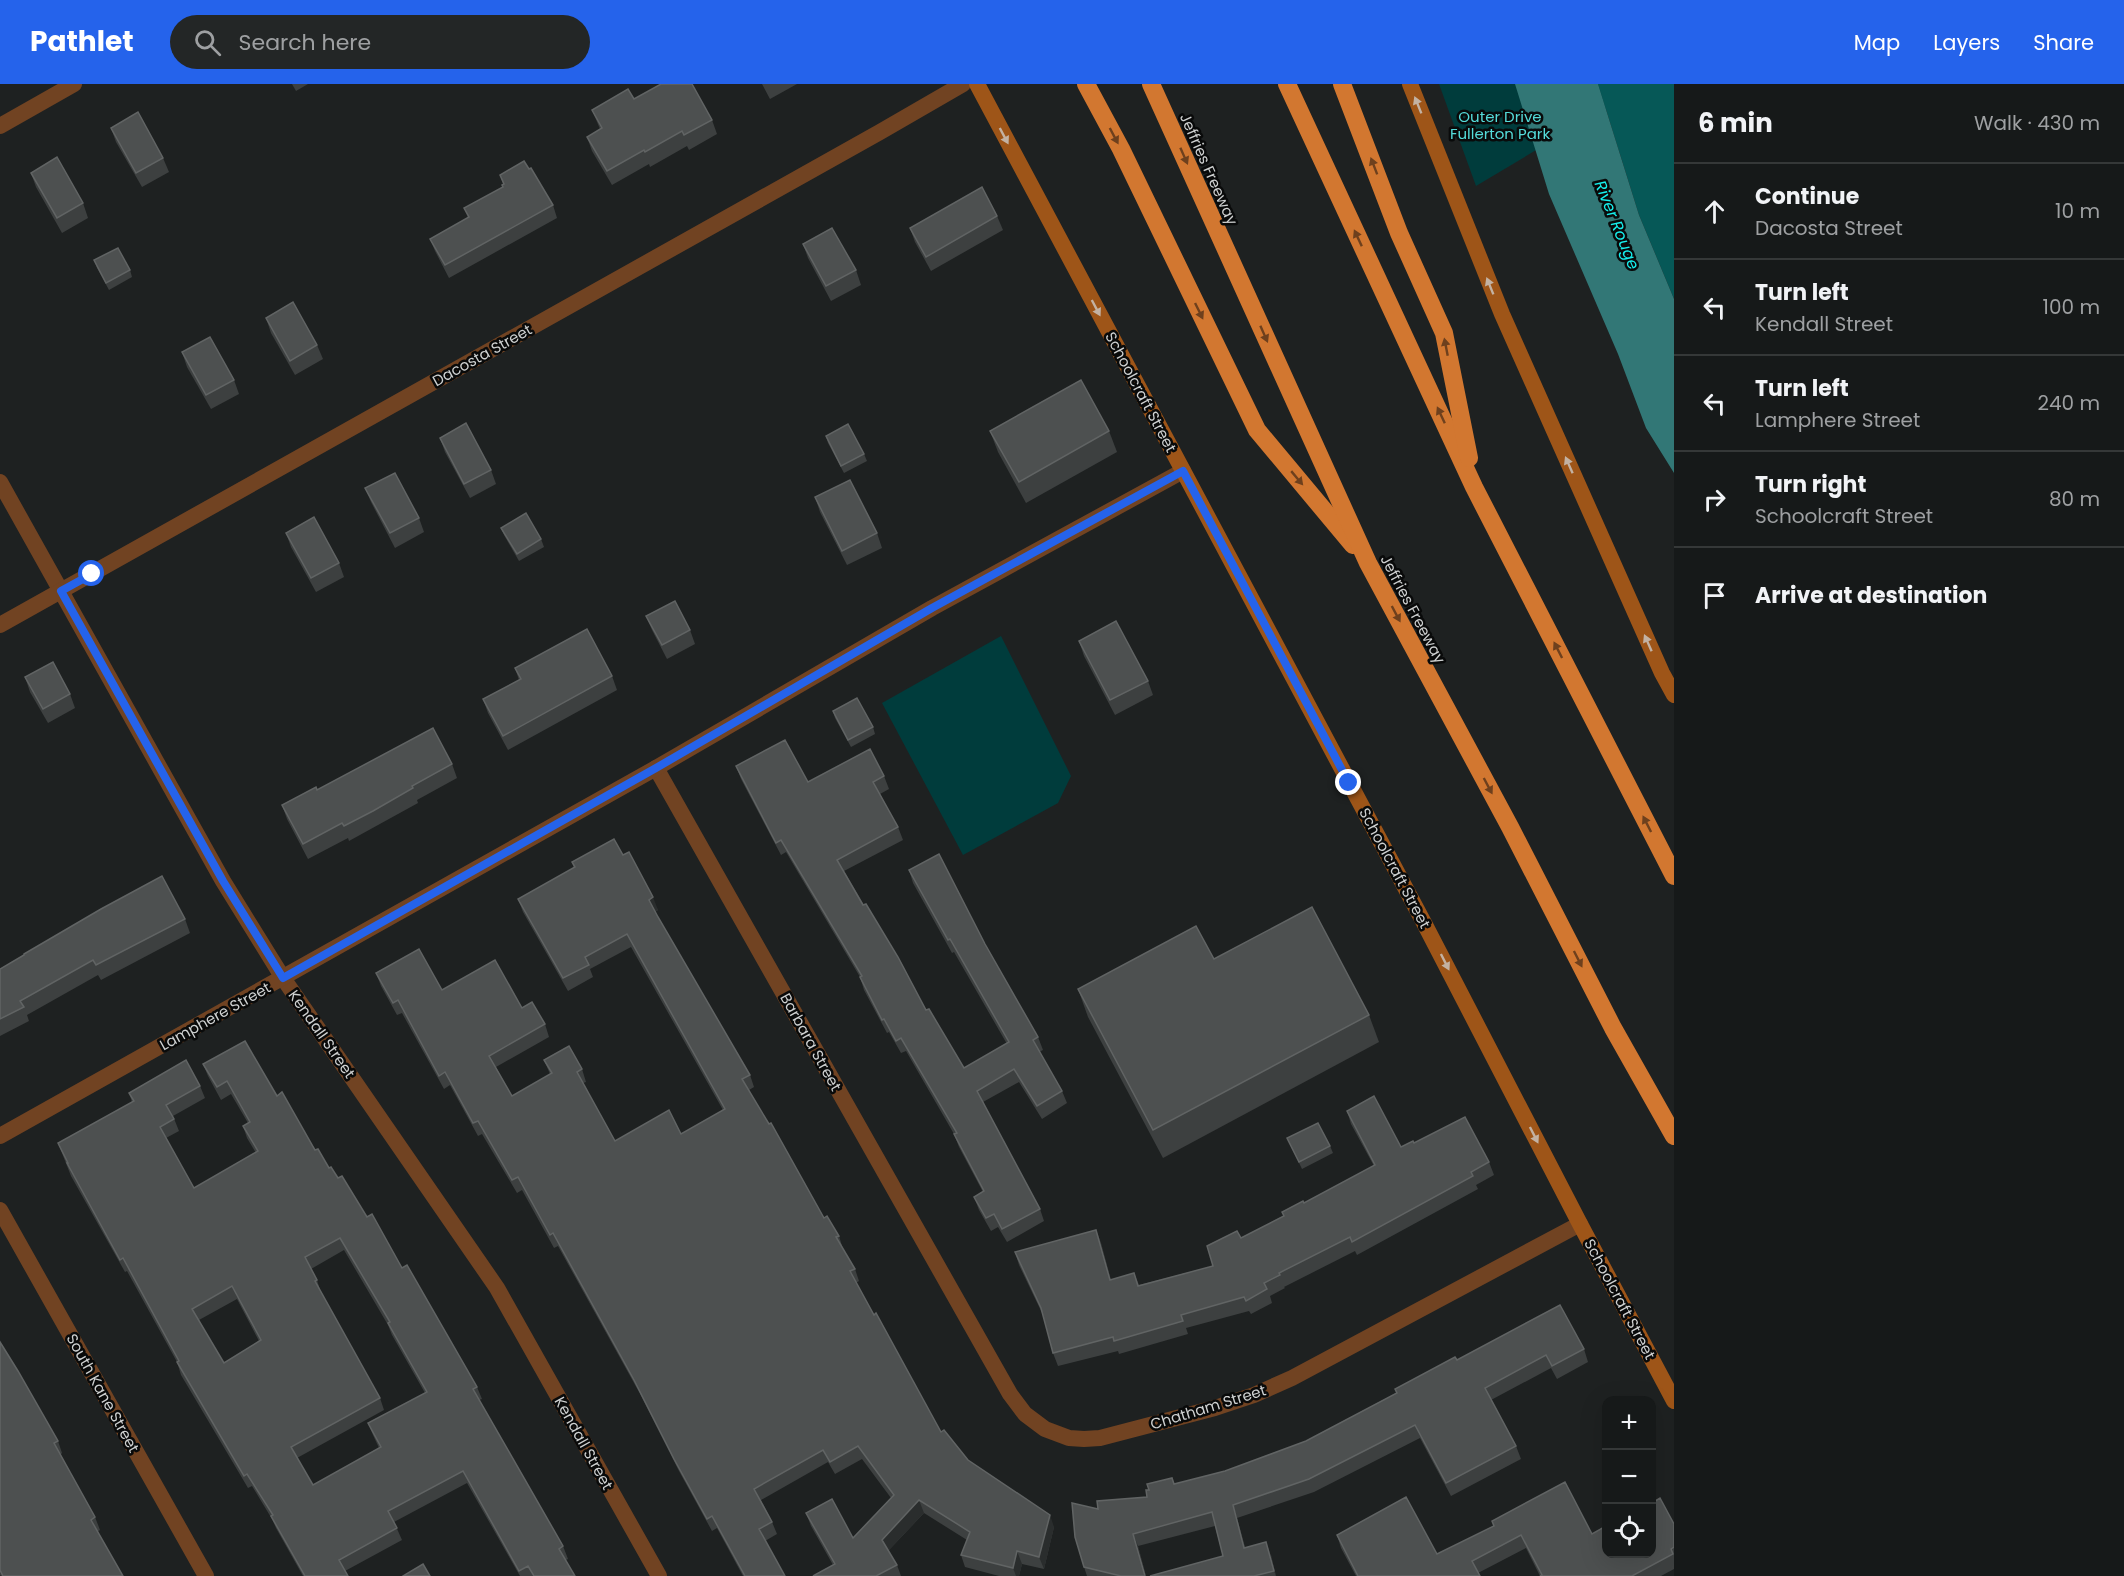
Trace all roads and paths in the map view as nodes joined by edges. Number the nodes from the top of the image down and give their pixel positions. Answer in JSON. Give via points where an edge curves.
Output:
{"nodes":[{"id":1,"x":75,"y":84,"type":"edge"},
{"id":2,"x":963,"y":84,"type":"edge"},
{"id":3,"x":977,"y":84,"type":"edge"},
{"id":4,"x":1086,"y":84,"type":"edge"},
{"id":5,"x":1151,"y":84,"type":"edge"},
{"id":6,"x":1287,"y":84,"type":"edge"},
{"id":7,"x":1342,"y":84,"type":"edge"},
{"id":8,"x":1410,"y":84,"type":"edge"},
{"id":9,"x":0,"y":126,"type":"edge"},
{"id":10,"x":1183,"y":471,"type":"junction"},
{"id":11,"x":0,"y":482,"type":"edge"},
{"id":12,"x":1474,"y":487,"type":"junction"},
{"id":13,"x":1368,"y":563,"type":"junction"},
{"id":14,"x":61,"y":591,"type":"junction"},
{"id":15,"x":0,"y":625,"type":"edge"},
{"id":16,"x":1674,"y":695,"type":"edge"},
{"id":17,"x":656,"y":768,"type":"junction"},
{"id":18,"x":1674,"y":876,"type":"edge"},
{"id":19,"x":283,"y":978,"type":"junction"},
{"id":20,"x":0,"y":1136,"type":"edge"},
{"id":21,"x":1674,"y":1136,"type":"edge"},
{"id":22,"x":0,"y":1210,"type":"edge"},
{"id":23,"x":1580,"y":1224,"type":"junction"},
{"id":24,"x":966,"y":1317,"type":"joint"},
{"id":25,"x":1674,"y":1401,"type":"edge"},
{"id":26,"x":206,"y":1576,"type":"edge"},
{"id":27,"x":659,"y":1576,"type":"edge"}],
"edges":[{"from":1,"to":9,"type":"street"},
{"from":2,"to":14,"type":"street","name":"Dacosta Street"},
{"from":3,"to":10,"type":"main road","name":"Schoolcraft Street","one_way":true},
{"from":4,"to":13,"type":"highway","one_way":true,"via":[[1257,430]]},
{"from":5,"to":13,"type":"highway","name":"Jeffries Freeway","one_way":true},
{"from":12,"to":6,"type":"highway","one_way":true},
{"from":12,"to":7,"type":"highway","one_way":true,"via":[[1444,333],[1399,233]]},
{"from":16,"to":8,"type":"main road","one_way":true,"via":[[1502,315]]},
{"from":10,"to":17,"type":"street","name":"Lamphere Street","via":[[932,608]]},
{"from":10,"to":23,"type":"main road","name":"Schoolcraft Street","one_way":true,"via":[[1424,921]]},
{"from":11,"to":14,"type":"street","name":"Kendall Street"},
{"from":18,"to":12,"type":"highway","one_way":true},
{"from":13,"to":21,"type":"highway","name":"Jeffries Freeway","one_way":true},
{"from":14,"to":15,"type":"street","name":"Dacosta Street"},
{"from":14,"to":19,"type":"street","name":"Kendall Street","via":[[223,881]]},
{"from":17,"to":19,"type":"street","name":"Lamphere Street"},
{"from":17,"to":24,"type":"street","name":"Barbara Street"},
{"from":19,"to":20,"type":"street","name":"Lamphere Street"},
{"from":19,"to":27,"type":"street","name":"Kendall Street","via":[[497,1288]]},
{"from":22,"to":26,"type":"street","name":"South Kane Street"},
{"from":23,"to":24,"type":"street","name":"Chatham Street","via":[[1254,1395],[1100,1438],[1069,1438],[1045,1429],[1025,1414]]},
{"from":23,"to":25,"type":"main road","name":"Schoolcraft Street"}]}
